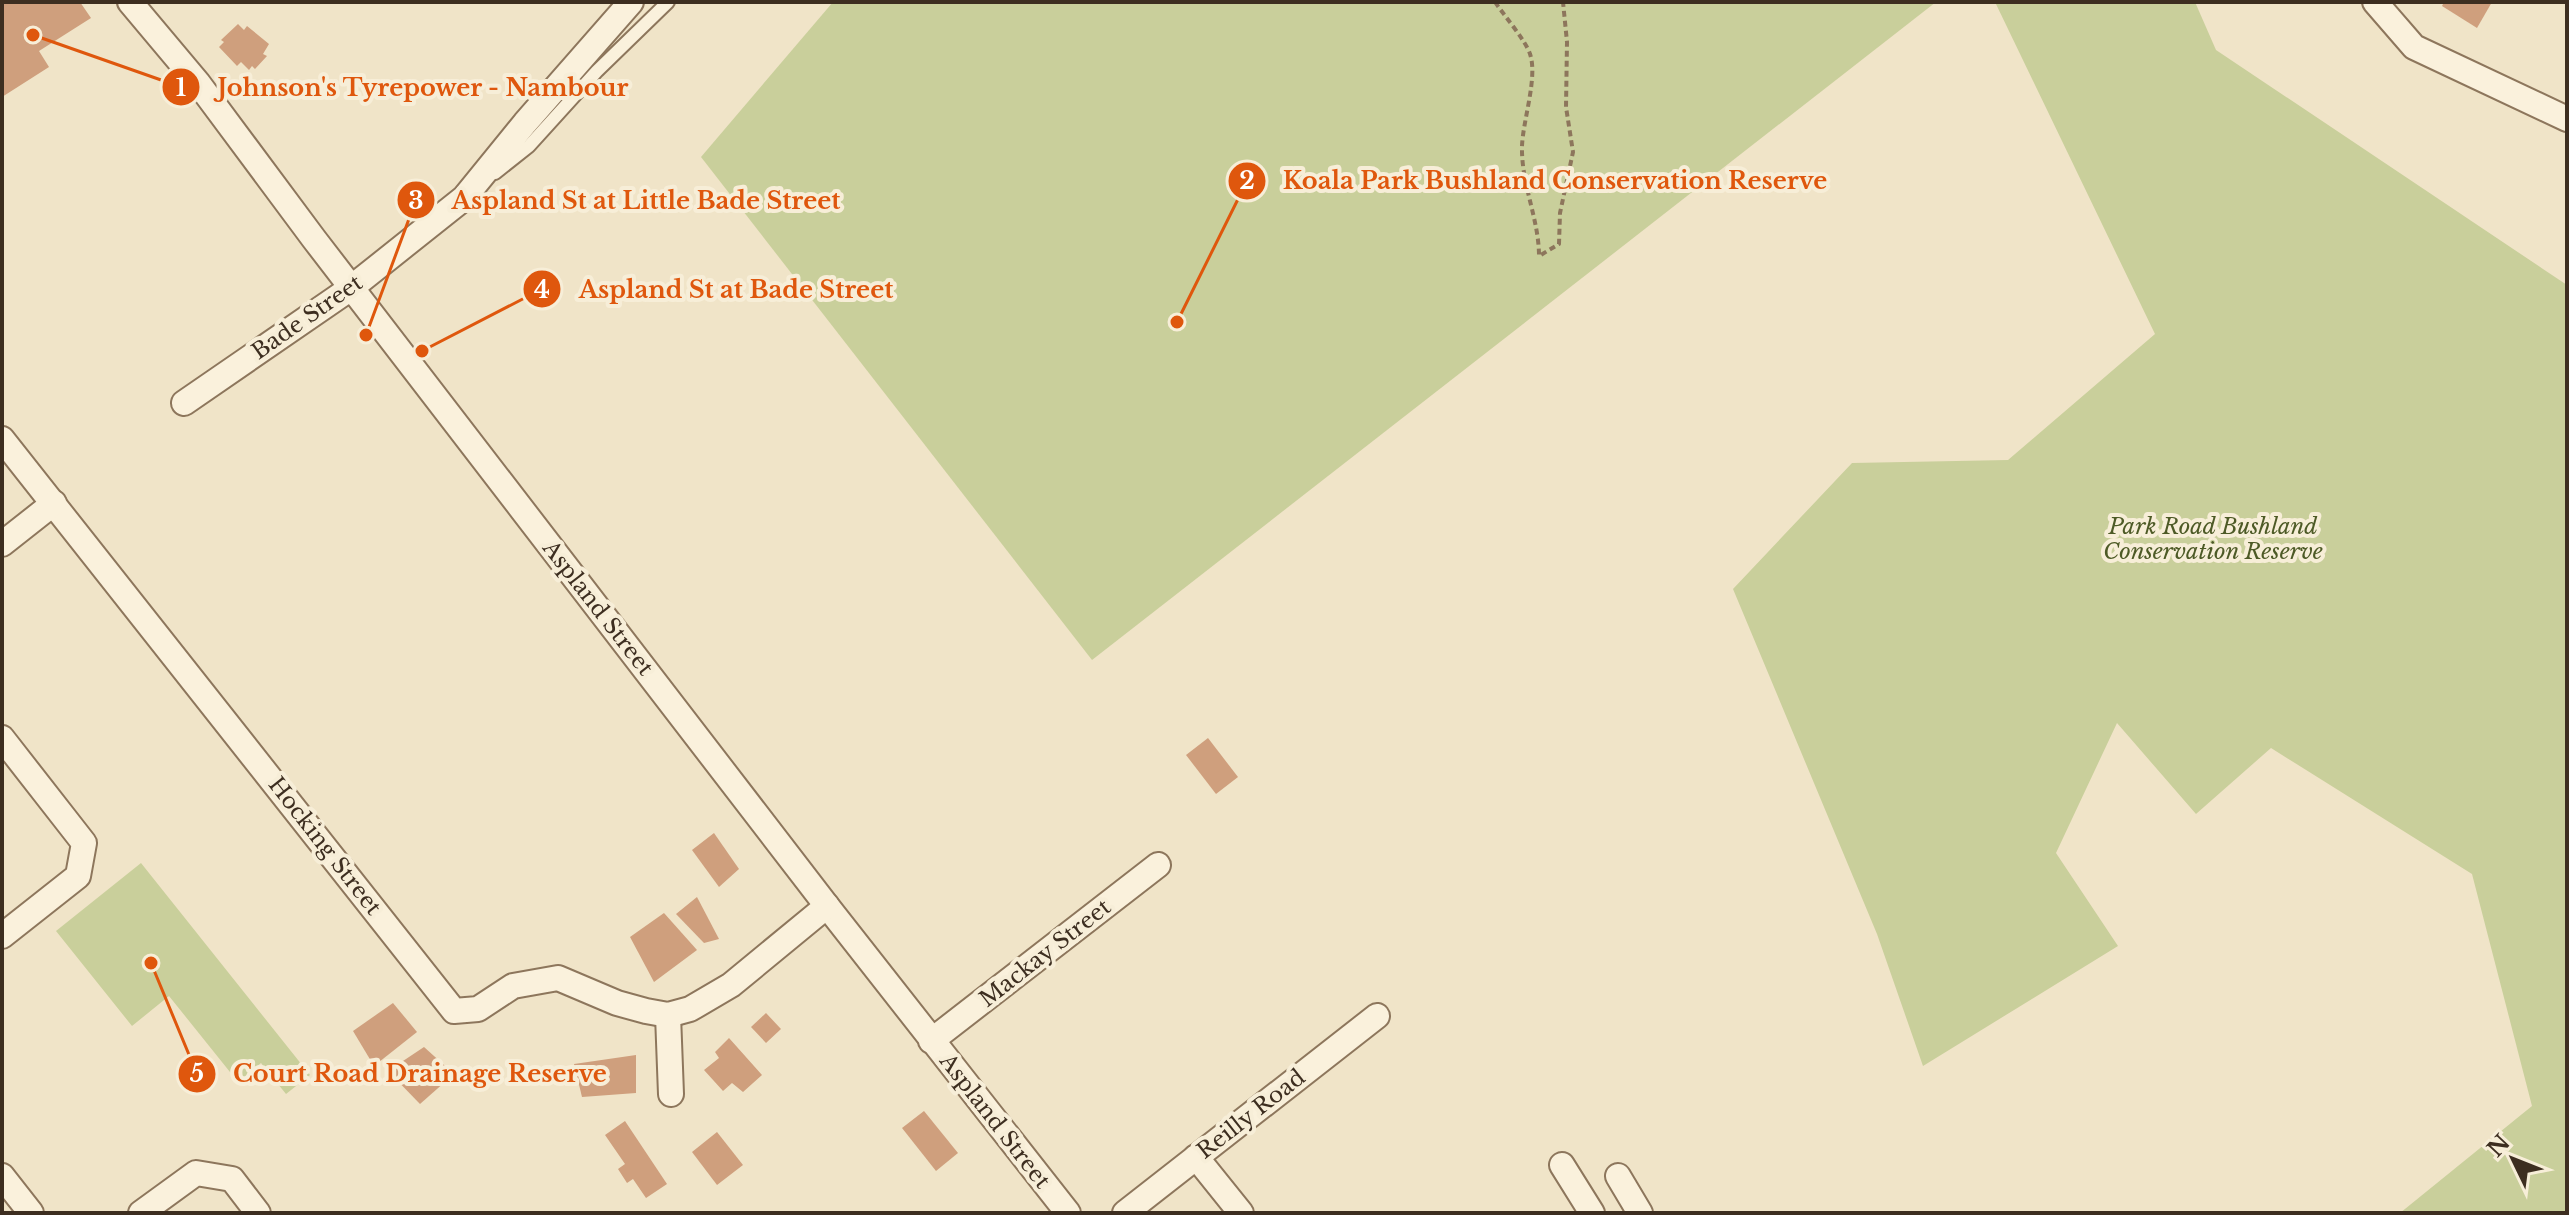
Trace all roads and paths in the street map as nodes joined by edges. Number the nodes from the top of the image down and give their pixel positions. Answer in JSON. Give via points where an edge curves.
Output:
{"nodes":[{"id":1,"x":130,"y":2,"type":"edge"},
{"id":2,"x":631,"y":2,"type":"edge"},
{"id":3,"x":668,"y":2,"type":"edge"},
{"id":4,"x":1495,"y":2,"type":"edge"},
{"id":5,"x":1563,"y":2,"type":"edge"},
{"id":6,"x":2375,"y":2,"type":"edge"},
{"id":7,"x":2567,"y":119,"type":"edge"},
{"id":8,"x":464,"y":198,"type":"junction"},
{"id":9,"x":351,"y":288,"type":"junction"},
{"id":10,"x":184,"y":403,"type":"dead end"},
{"id":11,"x":2,"y":439,"type":"edge"},
{"id":12,"x":54,"y":503,"type":"junction"},
{"id":13,"x":2,"y":544,"type":"edge"},
{"id":14,"x":2,"y":738,"type":"edge"},
{"id":15,"x":1158,"y":865,"type":"dead end"},
{"id":16,"x":827,"y":906,"type":"junction"},
{"id":17,"x":2,"y":936,"type":"edge"},
{"id":18,"x":668,"y":1015,"type":"junction"},
{"id":19,"x":1377,"y":1016,"type":"dead end"},
{"id":20,"x":931,"y":1041,"type":"junction"},
{"id":21,"x":671,"y":1094,"type":"dead end"},
{"id":22,"x":1196,"y":1157,"type":"junction"},
{"id":23,"x":1562,"y":1165,"type":"dead end"},
{"id":24,"x":2,"y":1176,"type":"edge"},
{"id":25,"x":1618,"y":1176,"type":"dead end"},
{"id":26,"x":31,"y":1213,"type":"edge"},
{"id":27,"x":141,"y":1213,"type":"edge"},
{"id":28,"x":258,"y":1213,"type":"edge"},
{"id":29,"x":1068,"y":1213,"type":"edge"},
{"id":30,"x":1125,"y":1213,"type":"edge"},
{"id":31,"x":1241,"y":1213,"type":"edge"},
{"id":32,"x":1592,"y":1213,"type":"edge"},
{"id":33,"x":1640,"y":1213,"type":"edge"}],
"edges":[{"from":1,"to":9,"type":"street","name":"Aspland Street","via":[[198,83]]},
{"from":2,"to":8,"type":"street","name":"Bade Street"},
{"from":3,"to":8,"type":"lane","name":"Bade Street","via":[[529,146]]},
{"from":4,"to":5,"type":"path","via":[[1530,54],[1532,87],[1522,150],[1539,256],[1559,244],[1573,152]]},
{"from":6,"to":7,"type":"street","via":[[2414,47]]},
{"from":8,"to":9,"type":"street","name":"Bade Street"},
{"from":9,"to":10,"type":"street","name":"Bade Street"},
{"from":9,"to":16,"type":"street","name":"Aspland Street"},
{"from":11,"to":12,"type":"street"},
{"from":12,"to":13,"type":"street"},
{"from":12,"to":18,"type":"street","name":"Hocking Street","via":[[454,1011],[478,1009],[513,986],[558,978],[617,1003]]},
{"from":14,"to":17,"type":"street","via":[[84,843],[78,876]]},
{"from":15,"to":20,"type":"street","name":"Mackay Street"},
{"from":16,"to":18,"type":"street","via":[[731,985],[690,1009]]},
{"from":16,"to":20,"type":"street","name":"Aspland Street"},
{"from":18,"to":21,"type":"street"},
{"from":19,"to":22,"type":"street","name":"Reilly Road"},
{"from":20,"to":29,"type":"street","name":"Aspland Street"},
{"from":22,"to":30,"type":"street","name":"Reilly Road"},
{"from":22,"to":31,"type":"street"},
{"from":23,"to":32,"type":"street"},
{"from":24,"to":26,"type":"street"},
{"from":25,"to":33,"type":"street"},
{"from":27,"to":28,"type":"street","via":[[196,1173],[232,1179]]}]}
